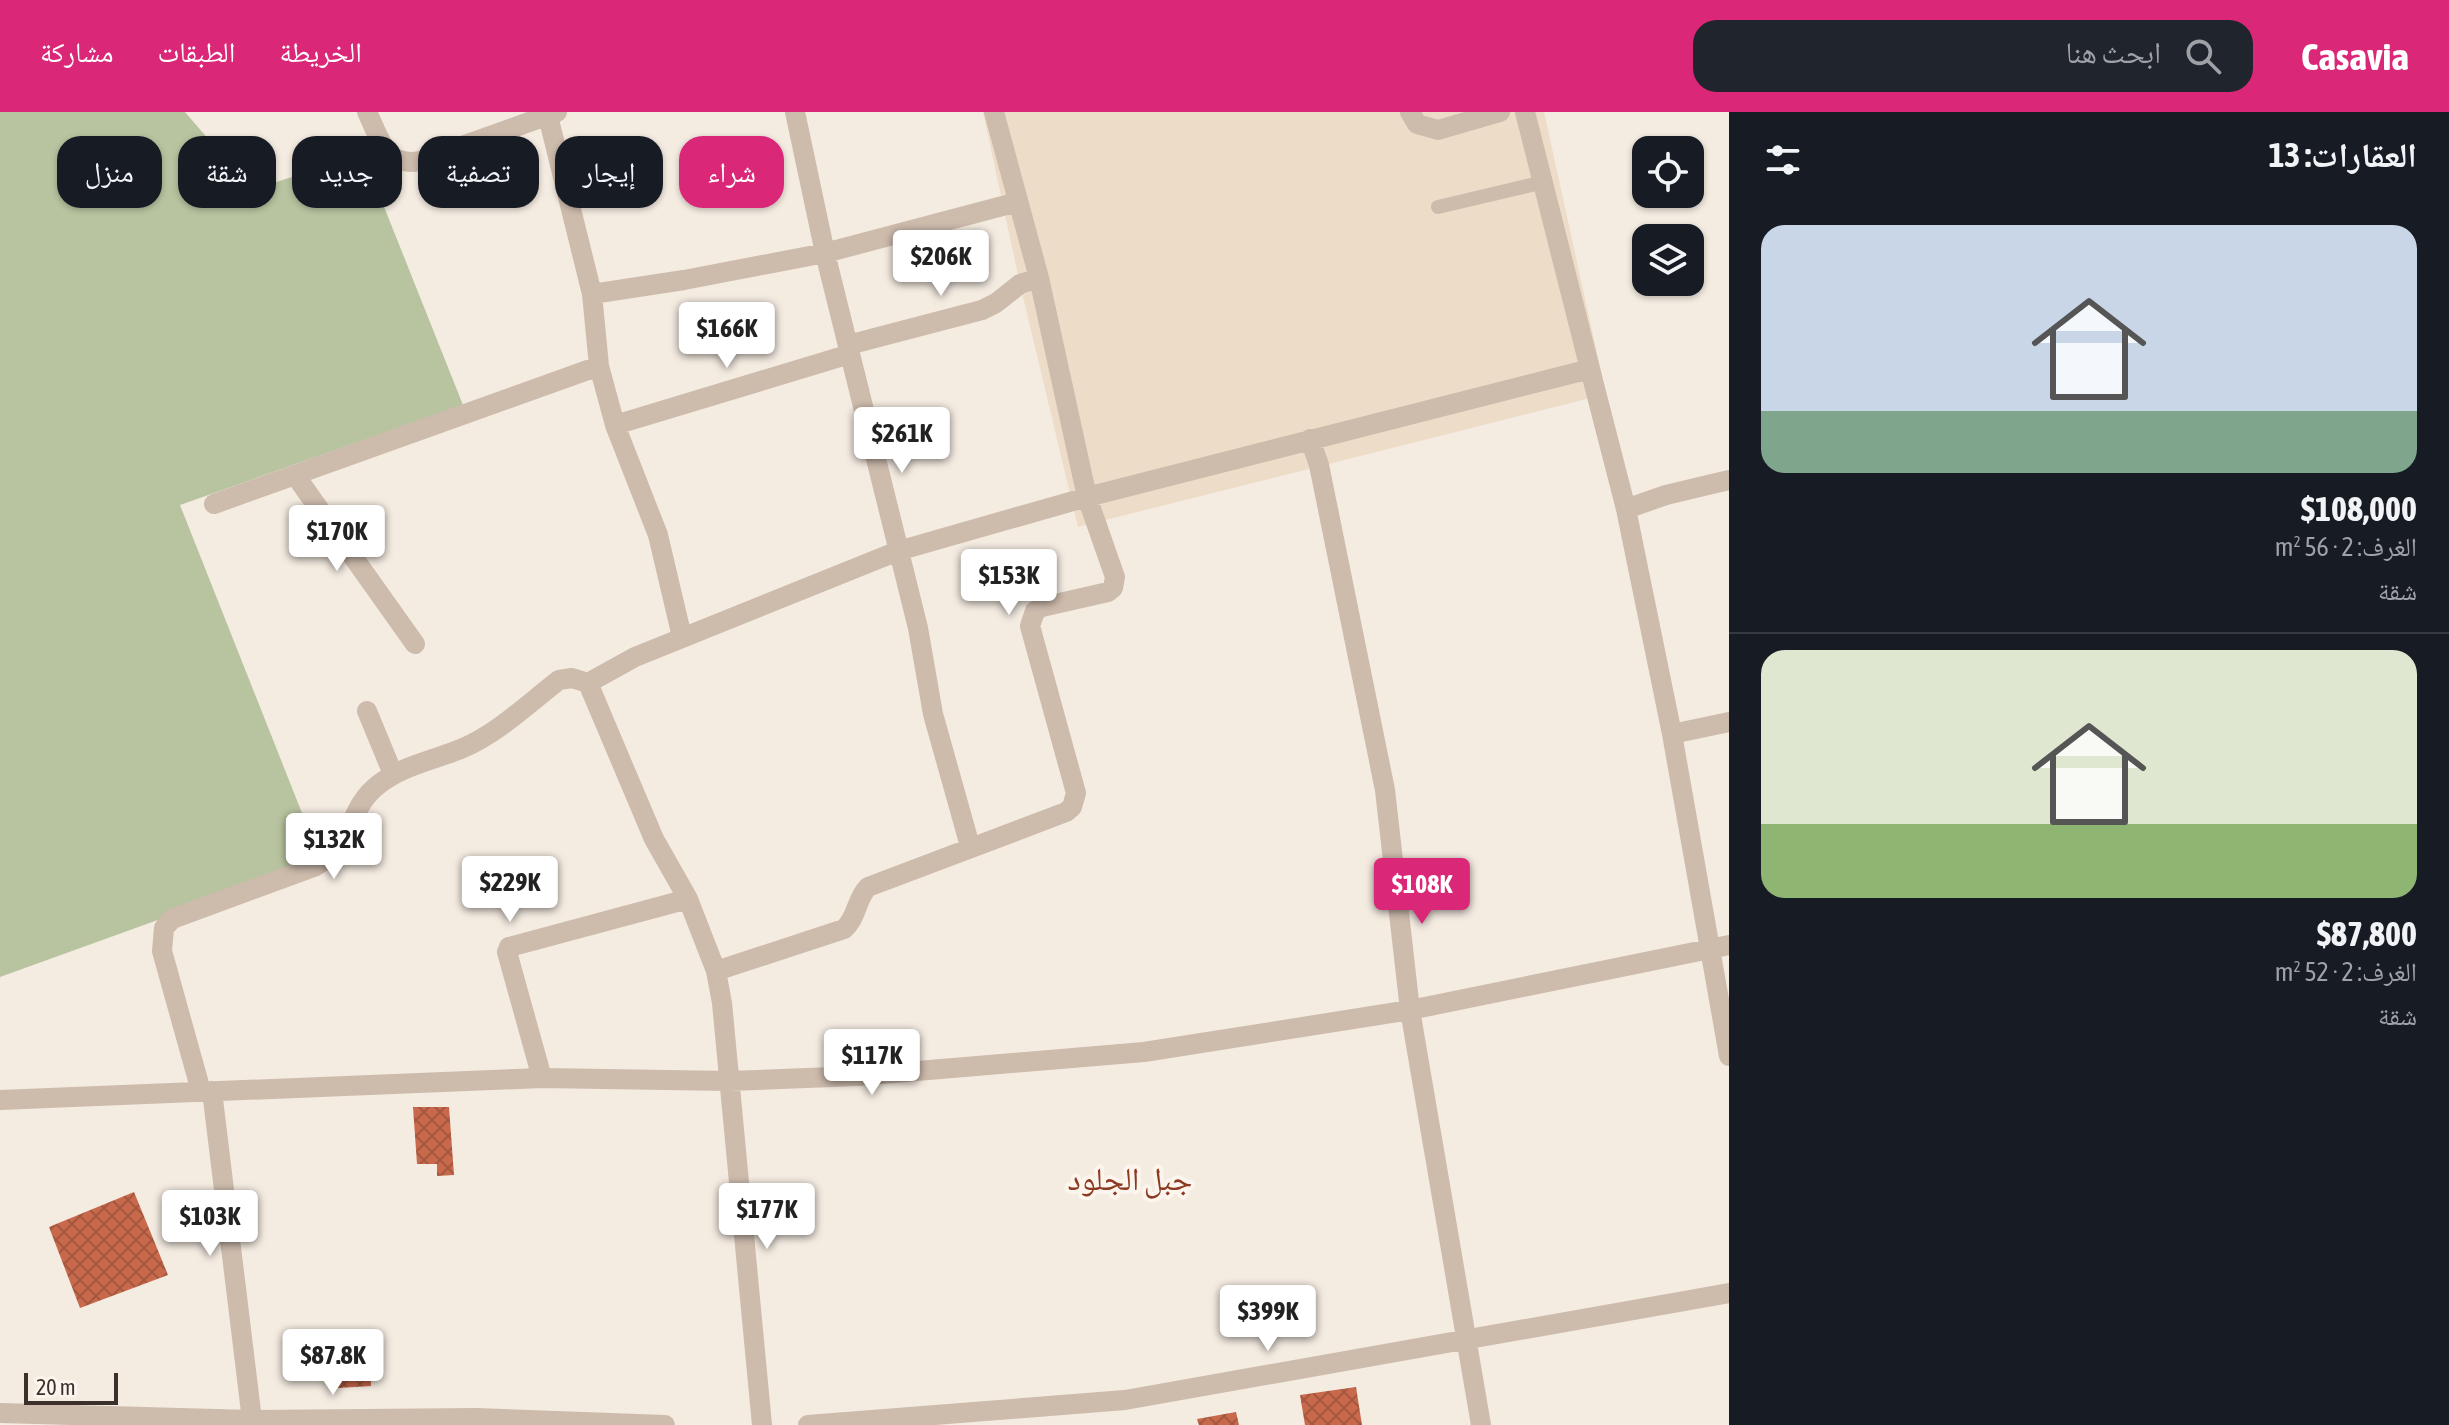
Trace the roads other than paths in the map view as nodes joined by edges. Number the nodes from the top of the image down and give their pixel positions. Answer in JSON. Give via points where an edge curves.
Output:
{"nodes":[{"id":1,"x":367,"y":112,"type":"edge"},
{"id":2,"x":795,"y":112,"type":"edge"},
{"id":3,"x":994,"y":112,"type":"edge"},
{"id":4,"x":1410,"y":112,"type":"edge"},
{"id":5,"x":1500,"y":112,"type":"edge"},
{"id":6,"x":1525,"y":112,"type":"edge"},
{"id":7,"x":551,"y":113,"type":"edge"},
{"id":8,"x":1544,"y":182,"type":"junction"},
{"id":9,"x":1018,"y":202,"type":"junction"},
{"id":10,"x":1438,"y":207,"type":"dead end"},
{"id":11,"x":825,"y":253,"type":"junction"},
{"id":12,"x":1039,"y":278,"type":"junction"},
{"id":13,"x":592,"y":294,"type":"junction"},
{"id":14,"x":849,"y":350,"type":"junction"},
{"id":15,"x":599,"y":366,"type":"junction"},
{"id":16,"x":1590,"y":369,"type":"junction"},
{"id":17,"x":615,"y":425,"type":"junction"},
{"id":18,"x":1310,"y":439,"type":"junction"},
{"id":19,"x":295,"y":475,"type":"junction"},
{"id":20,"x":1729,"y":480,"type":"edge"},
{"id":21,"x":1087,"y":497,"type":"junction"},
{"id":22,"x":214,"y":504,"type":"dead end"},
{"id":23,"x":1626,"y":509,"type":"junction"},
{"id":24,"x":898,"y":551,"type":"junction"},
{"id":25,"x":682,"y":637,"type":"junction"},
{"id":26,"x":415,"y":644,"type":"dead end"},
{"id":27,"x":588,"y":683,"type":"junction"},
{"id":28,"x":367,"y":711,"type":"dead end"},
{"id":29,"x":1729,"y":722,"type":"edge"},
{"id":30,"x":1672,"y":734,"type":"junction"},
{"id":31,"x":393,"y":774,"type":"junction"},
{"id":32,"x":970,"y":846,"type":"junction"},
{"id":33,"x":688,"y":899,"type":"junction"},
{"id":34,"x":1729,"y":945,"type":"edge"},
{"id":35,"x":1708,"y":949,"type":"junction"},
{"id":36,"x":716,"y":971,"type":"junction"},
{"id":37,"x":1410,"y":1010,"type":"junction"},
{"id":38,"x":1729,"y":1056,"type":"edge"},
{"id":39,"x":542,"y":1078,"type":"junction"},
{"id":40,"x":729,"y":1081,"type":"junction"},
{"id":41,"x":207,"y":1091,"type":"junction"},
{"id":42,"x":0,"y":1100,"type":"edge"},
{"id":43,"x":1729,"y":1293,"type":"edge"},
{"id":44,"x":1467,"y":1340,"type":"junction"},
{"id":45,"x":0,"y":1413,"type":"edge"},
{"id":46,"x":252,"y":1420,"type":"junction"},
{"id":47,"x":665,"y":1425,"type":"edge"},
{"id":48,"x":762,"y":1425,"type":"edge"},
{"id":49,"x":808,"y":1425,"type":"edge"},
{"id":50,"x":1481,"y":1425,"type":"edge"}],
"edges":[{"from":1,"to":7,"type":"street","via":[[384,148],[405,164]]},
{"from":2,"to":11,"type":"street"},
{"from":3,"to":9,"type":"street"},
{"from":4,"to":5,"type":"street","via":[[1417,124],[1438,130]]},
{"from":6,"to":8,"type":"street"},
{"from":7,"to":13,"type":"street"},
{"from":8,"to":10,"type":"lane"},
{"from":8,"to":16,"type":"street"},
{"from":9,"to":11,"type":"street"},
{"from":9,"to":12,"type":"street"},
{"from":11,"to":13,"type":"street"},
{"from":11,"to":14,"type":"street"},
{"from":12,"to":14,"type":"street","via":[[1020,284],[982,310]]},
{"from":12,"to":21,"type":"street"},
{"from":13,"to":15,"type":"street"},
{"from":14,"to":17,"type":"street"},
{"from":14,"to":24,"type":"street"},
{"from":15,"to":17,"type":"street"},
{"from":15,"to":19,"type":"street"},
{"from":16,"to":18,"type":"street"},
{"from":16,"to":23,"type":"street"},
{"from":17,"to":25,"type":"street","via":[[658,535]]},
{"from":18,"to":21,"type":"street"},
{"from":18,"to":37,"type":"street","via":[[1385,790]]},
{"from":19,"to":22,"type":"street"},
{"from":19,"to":26,"type":"street"},
{"from":20,"to":23,"type":"street"},
{"from":21,"to":24,"type":"street"},
{"from":21,"to":32,"type":"street","via":[[1115,577],[1113,588],[1042,607],[1030,626],[1075,801],[1066,812]]},
{"from":23,"to":30,"type":"street"},
{"from":24,"to":25,"type":"street"},
{"from":24,"to":32,"type":"street","via":[[933,714]]},
{"from":25,"to":27,"type":"street"},
{"from":27,"to":31,"type":"street","via":[[559,680],[474,742]]},
{"from":27,"to":33,"type":"street","via":[[654,839]]},
{"from":28,"to":31,"type":"street"},
{"from":29,"to":30,"type":"street"},
{"from":30,"to":35,"type":"street"},
{"from":31,"to":41,"type":"street","via":[[362,801],[340,848],[329,858],[172,919],[164,928],[162,951]]},
{"from":32,"to":36,"type":"street","via":[[868,887],[844,929]]},
{"from":33,"to":36,"type":"street"},
{"from":33,"to":39,"type":"street","via":[[509,947]]},
{"from":34,"to":35,"type":"street"},
{"from":35,"to":37,"type":"street"},
{"from":35,"to":38,"type":"street"},
{"from":36,"to":40,"type":"street"},
{"from":37,"to":40,"type":"street","via":[[1144,1052],[858,1076]]},
{"from":37,"to":44,"type":"street"},
{"from":39,"to":40,"type":"street"},
{"from":39,"to":41,"type":"street"},
{"from":40,"to":48,"type":"street"},
{"from":41,"to":42,"type":"street"},
{"from":41,"to":46,"type":"street"},
{"from":43,"to":44,"type":"street"},
{"from":44,"to":49,"type":"street","via":[[1125,1400]]},
{"from":44,"to":50,"type":"street"},
{"from":45,"to":46,"type":"street"},
{"from":46,"to":47,"type":"street","via":[[476,1418]]}]}
